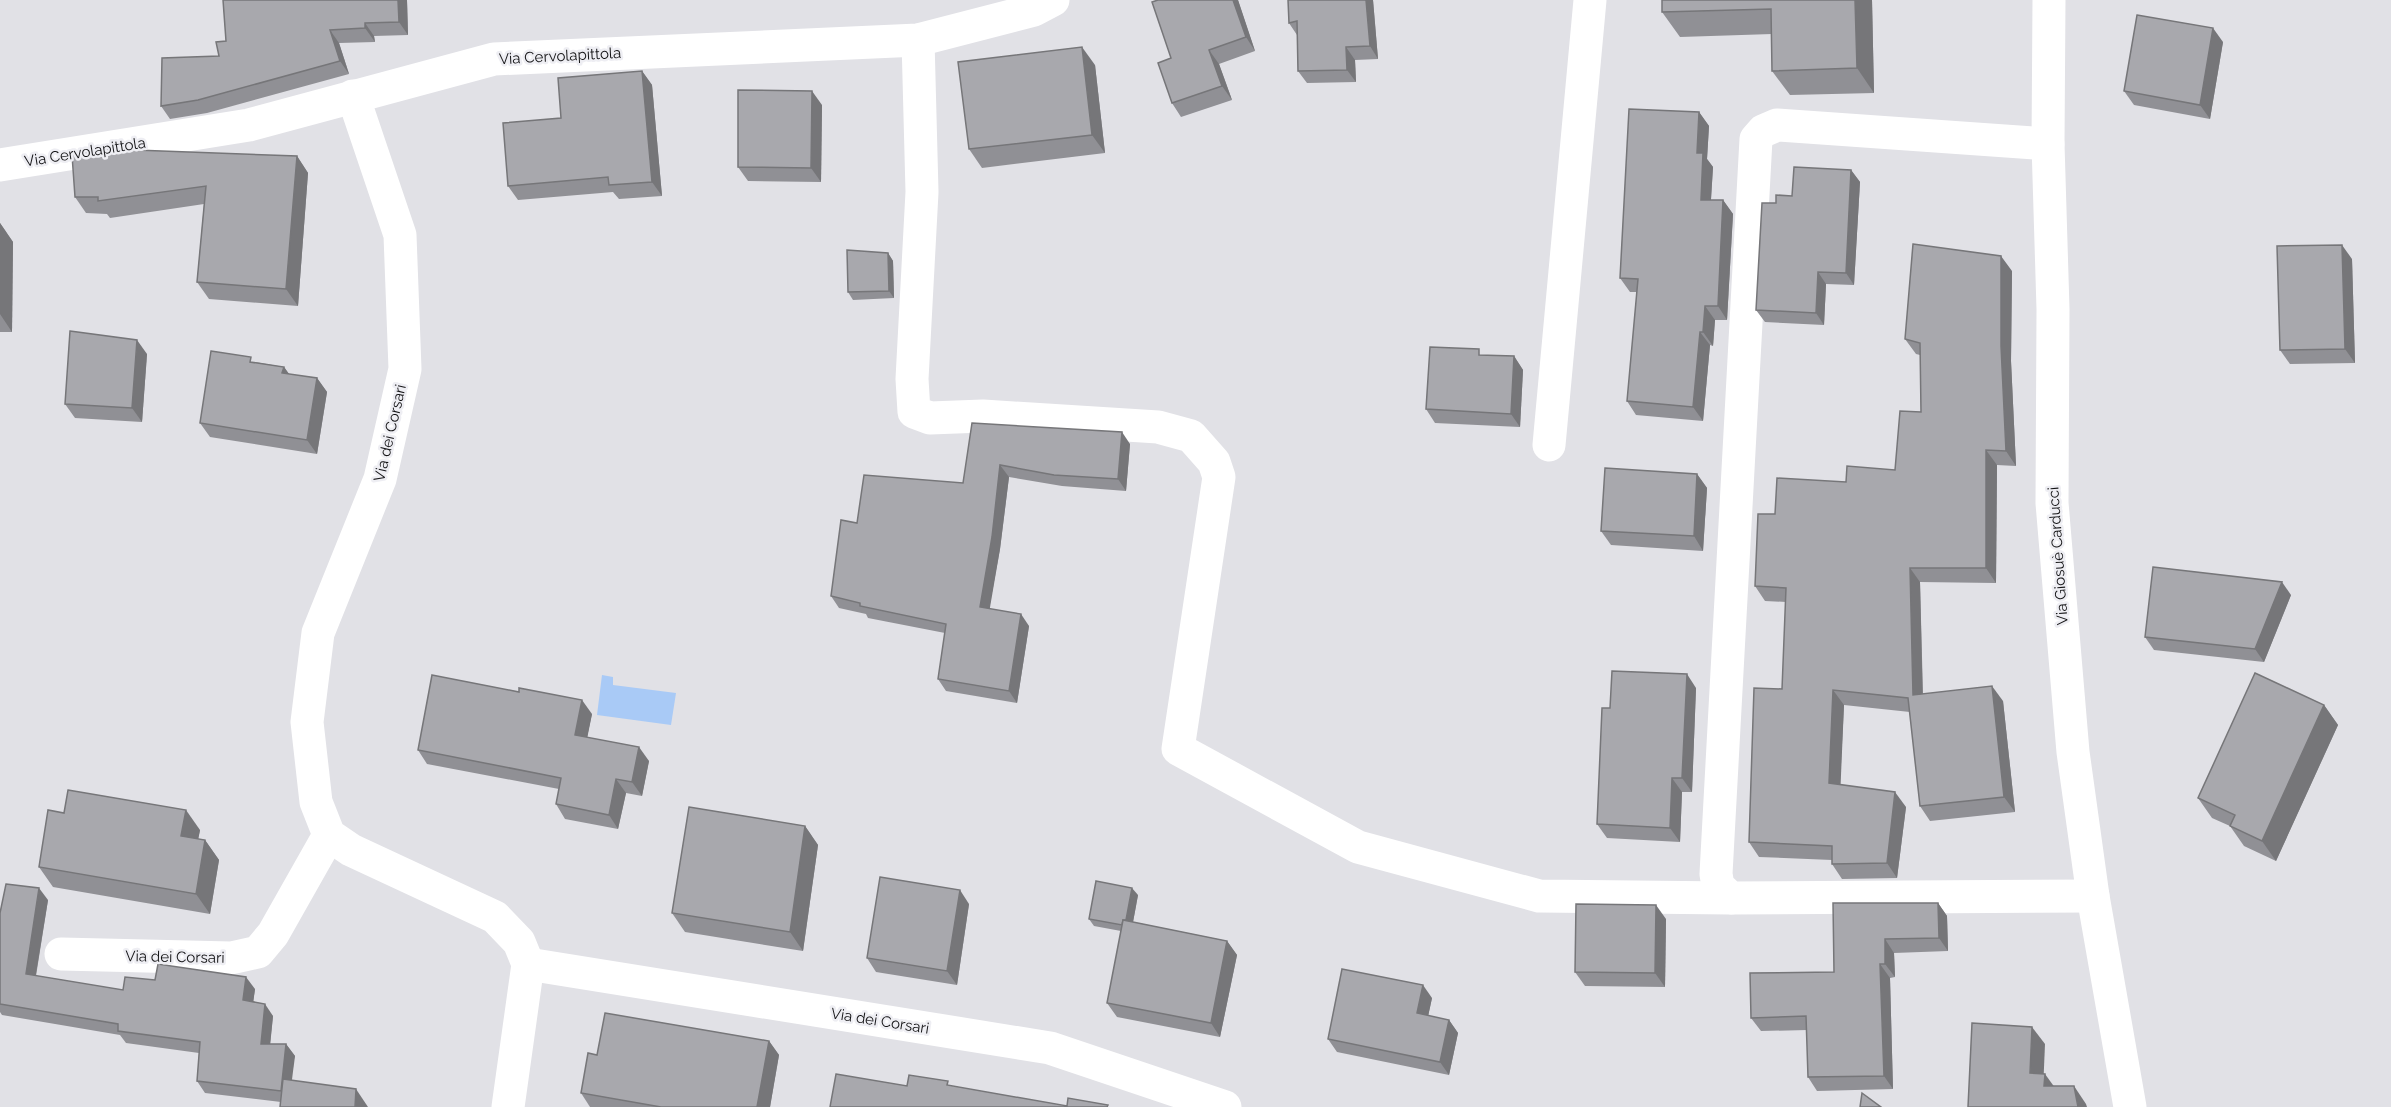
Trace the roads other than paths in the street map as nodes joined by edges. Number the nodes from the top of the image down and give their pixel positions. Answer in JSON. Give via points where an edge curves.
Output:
{"nodes":[{"id":1,"x":1053,"y":0,"type":"edge"},
{"id":2,"x":1590,"y":0,"type":"edge"},
{"id":3,"x":2049,"y":0,"type":"edge"},
{"id":4,"x":918,"y":40,"type":"junction"},
{"id":5,"x":353,"y":96,"type":"junction"},
{"id":6,"x":2048,"y":144,"type":"junction"},
{"id":7,"x":0,"y":165,"type":"edge"},
{"id":8,"x":1549,"y":445,"type":"dead end"},
{"id":9,"x":329,"y":835,"type":"junction"},
{"id":10,"x":2092,"y":896,"type":"junction"},
{"id":11,"x":1731,"y":898,"type":"junction"},
{"id":12,"x":61,"y":954,"type":"dead end"},
{"id":13,"x":528,"y":964,"type":"junction"},
{"id":14,"x":508,"y":1107,"type":"edge"},
{"id":15,"x":1225,"y":1107,"type":"edge"},
{"id":16,"x":2130,"y":1107,"type":"edge"}],
"edges":[{"from":1,"to":4,"type":"street","name":"Via Cervolapittola","via":[[1034,10]]},
{"from":2,"to":8,"type":"street"},
{"from":3,"to":6,"type":"street","name":"Via Giosuè Carducci"},
{"from":4,"to":5,"type":"street","name":"Via Cervolapittola","via":[[494,59]]},
{"from":4,"to":11,"type":"street","via":[[922,192],[912,379],[914,412],[930,418],[983,416],[1158,427],[1191,436],[1214,462],[1219,477],[1178,749],[1358,847],[1539,897]]},
{"from":5,"to":7,"type":"street","name":"Via Cervolapittola","via":[[249,125]]},
{"from":5,"to":9,"type":"street","name":"Via dei Corsari","via":[[400,235],[405,369],[380,479],[318,633],[307,722],[316,802]]},
{"from":6,"to":10,"type":"street","name":"Via Giosuè Carducci","via":[[2053,309],[2052,503],[2073,752]]},
{"from":6,"to":11,"type":"street","via":[[1777,125],[1763,130],[1756,139],[1716,874],[1718,886]]},
{"from":9,"to":12,"type":"street","name":"Via dei Corsari","via":[[273,934],[258,952],[231,958]]},
{"from":9,"to":13,"type":"street","via":[[351,850],[495,917],[519,942]]},
{"from":10,"to":11,"type":"street"},
{"from":10,"to":16,"type":"street","name":"Via Giosuè Carducci"},
{"from":13,"to":14,"type":"street"},
{"from":13,"to":15,"type":"street","name":"Via dei Corsari","via":[[1050,1048]]}]}
